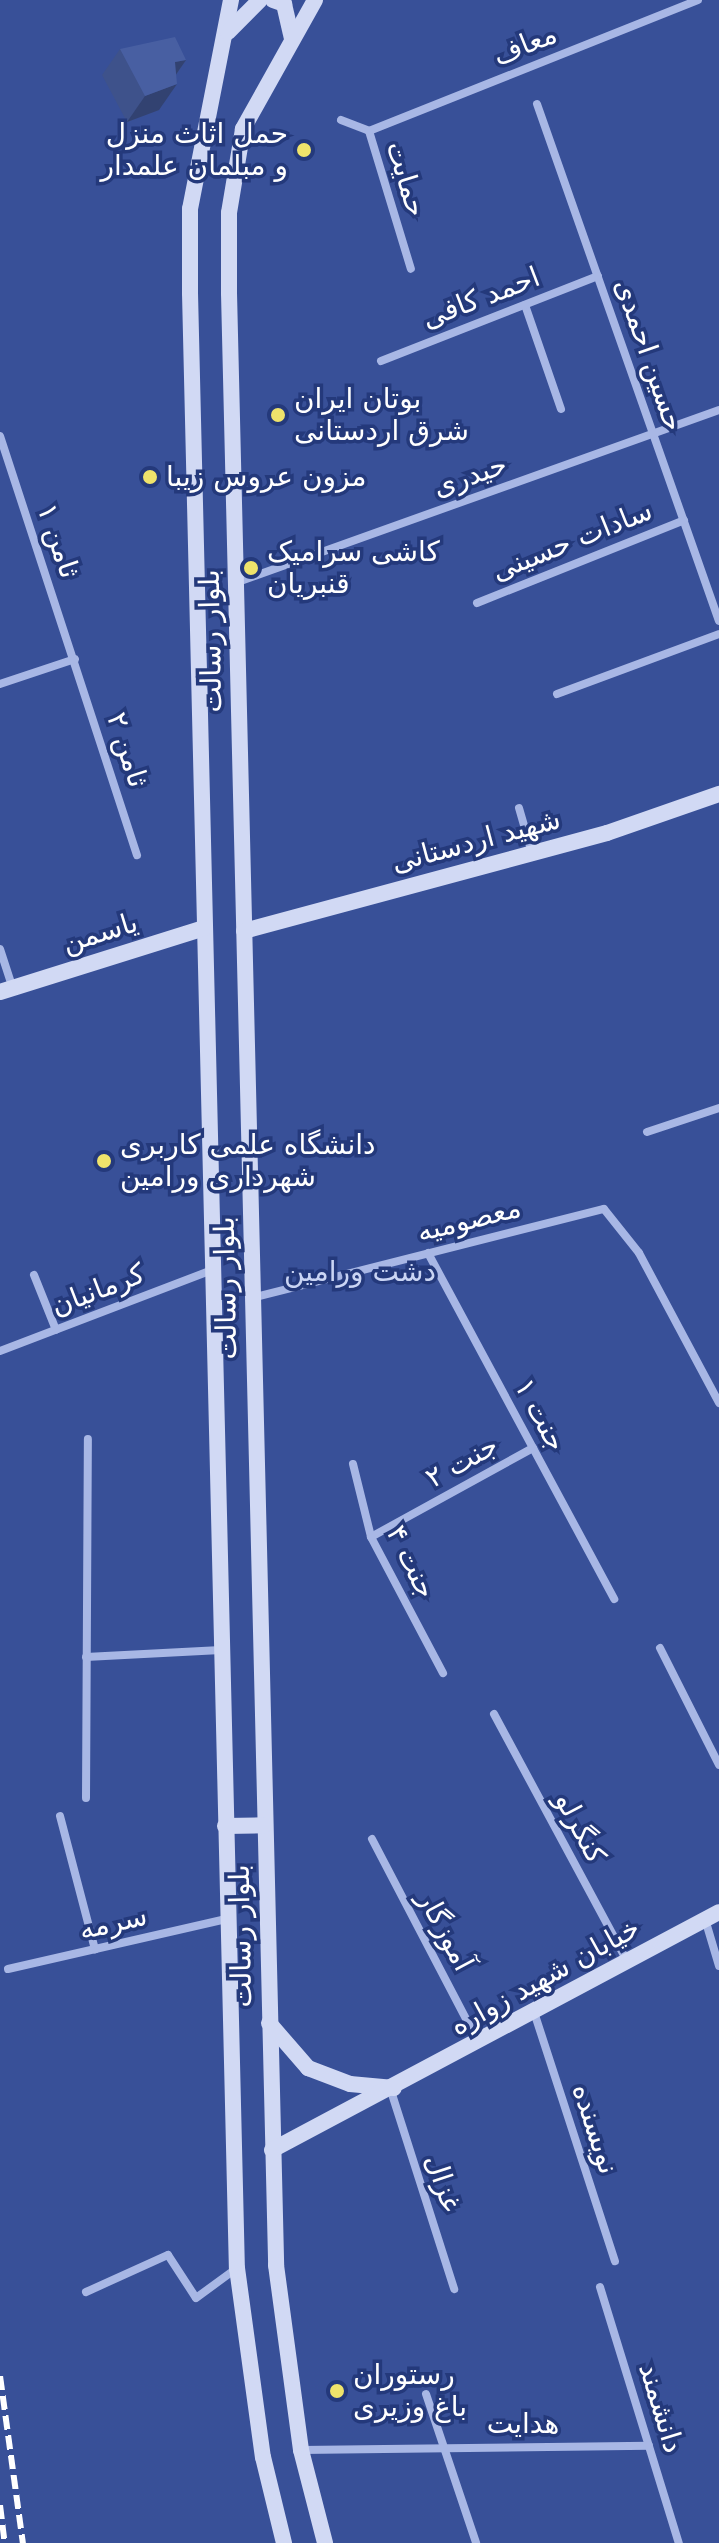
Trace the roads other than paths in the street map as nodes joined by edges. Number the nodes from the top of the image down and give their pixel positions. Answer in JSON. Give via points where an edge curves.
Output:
{"nodes":[{"id":1,"x":231,"y":0,"type":"edge"},
{"id":2,"x":260,"y":0,"type":"edge"},
{"id":3,"x":273,"y":0,"type":"edge"},
{"id":4,"x":315,"y":0,"type":"edge"},
{"id":5,"x":698,"y":0,"type":"edge"},
{"id":6,"x":292,"y":38,"type":"junction"},
{"id":7,"x":220,"y":44,"type":"junction"},
{"id":8,"x":537,"y":104,"type":"dead end"},
{"id":9,"x":341,"y":120,"type":"dead end"},
{"id":10,"x":369,"y":131,"type":"junction"},
{"id":11,"x":411,"y":269,"type":"dead end"},
{"id":12,"x":598,"y":276,"type":"junction"},
{"id":13,"x":525,"y":305,"type":"junction"},
{"id":14,"x":381,"y":361,"type":"dead end"},
{"id":15,"x":561,"y":409,"type":"dead end"},
{"id":16,"x":719,"y":410,"type":"edge"},
{"id":17,"x":654,"y":435,"type":"junction"},
{"id":18,"x":0,"y":436,"type":"edge"},
{"id":19,"x":684,"y":520,"type":"junction"},
{"id":20,"x":235,"y":583,"type":"junction"},
{"id":21,"x":477,"y":603,"type":"dead end"},
{"id":22,"x":719,"y":621,"type":"edge"},
{"id":23,"x":719,"y":634,"type":"edge"},
{"id":24,"x":75,"y":659,"type":"junction"},
{"id":25,"x":0,"y":684,"type":"edge"},
{"id":26,"x":557,"y":694,"type":"dead end"},
{"id":27,"x":719,"y":794,"type":"edge"},
{"id":28,"x":519,"y":808,"type":"dead end"},
{"id":29,"x":532,"y":853,"type":"junction"},
{"id":30,"x":137,"y":855,"type":"dead end"},
{"id":31,"x":204,"y":928,"type":"junction"},
{"id":32,"x":244,"y":931,"type":"junction"},
{"id":33,"x":0,"y":949,"type":"edge"},
{"id":34,"x":6,"y":990,"type":"edge"},
{"id":35,"x":719,"y":1108,"type":"edge"},
{"id":36,"x":647,"y":1132,"type":"dead end"},
{"id":37,"x":428,"y":1253,"type":"junction"},
{"id":38,"x":212,"y":1270,"type":"junction"},
{"id":39,"x":34,"y":1275,"type":"dead end"},
{"id":40,"x":252,"y":1298,"type":"junction"},
{"id":41,"x":56,"y":1330,"type":"junction"},
{"id":42,"x":0,"y":1351,"type":"edge"},
{"id":43,"x":719,"y":1403,"type":"edge"},
{"id":44,"x":88,"y":1439,"type":"dead end"},
{"id":45,"x":533,"y":1448,"type":"junction"},
{"id":46,"x":353,"y":1464,"type":"dead end"},
{"id":47,"x":371,"y":1537,"type":"junction"},
{"id":48,"x":614,"y":1599,"type":"dead end"},
{"id":49,"x":660,"y":1648,"type":"dead end"},
{"id":50,"x":221,"y":1650,"type":"junction"},
{"id":51,"x":86,"y":1657,"type":"junction"},
{"id":52,"x":443,"y":1673,"type":"dead end"},
{"id":53,"x":494,"y":1714,"type":"dead end"},
{"id":54,"x":719,"y":1765,"type":"edge"},
{"id":55,"x":86,"y":1798,"type":"dead end"},
{"id":56,"x":60,"y":1816,"type":"dead end"},
{"id":57,"x":264,"y":1825,"type":"junction"},
{"id":58,"x":225,"y":1826,"type":"junction"},
{"id":59,"x":372,"y":1839,"type":"dead end"},
{"id":60,"x":712,"y":1916,"type":"edge"},
{"id":61,"x":227,"y":1919,"type":"junction"},
{"id":62,"x":95,"y":1949,"type":"junction"},
{"id":63,"x":627,"y":1962,"type":"junction"},
{"id":64,"x":719,"y":1966,"type":"edge"},
{"id":65,"x":8,"y":1969,"type":"dead end"},
{"id":66,"x":534,"y":2012,"type":"junction"},
{"id":67,"x":269,"y":2023,"type":"junction"},
{"id":68,"x":479,"y":2043,"type":"junction"},
{"id":69,"x":393,"y":2089,"type":"junction"},
{"id":70,"x":272,"y":2150,"type":"junction"},
{"id":71,"x":615,"y":2261,"type":"dead end"},
{"id":72,"x":237,"y":2268,"type":"junction"},
{"id":73,"x":600,"y":2287,"type":"dead end"},
{"id":74,"x":454,"y":2289,"type":"dead end"},
{"id":75,"x":86,"y":2292,"type":"dead end"},
{"id":76,"x":426,"y":2394,"type":"dead end"},
{"id":77,"x":649,"y":2446,"type":"junction"},
{"id":78,"x":444,"y":2447,"type":"junction"},
{"id":79,"x":301,"y":2450,"type":"junction"},
{"id":80,"x":284,"y":2543,"type":"edge"},
{"id":81,"x":325,"y":2543,"type":"edge"},
{"id":82,"x":476,"y":2543,"type":"edge"},
{"id":83,"x":679,"y":2543,"type":"edge"}],
"edges":[{"from":1,"to":7,"type":"main road","name":"بلوار رسالت"},
{"from":2,"to":7,"type":"main road","via":[[242,10]]},
{"from":3,"to":6,"type":"main road","via":[[284,4]]},
{"from":4,"to":6,"type":"main road","name":"بلوار رسالت"},
{"from":5,"to":10,"type":"street","name":"معاف"},
{"from":6,"to":20,"type":"main road","name":"بلوار رسالت","via":[[243,129],[229,213]]},
{"from":7,"to":31,"type":"main road","name":"بلوار رسالت","via":[[190,209]]},
{"from":8,"to":12,"type":"street","name":"حسین احمدی"},
{"from":9,"to":10,"type":"street","name":"حمایت"},
{"from":10,"to":11,"type":"street","name":"حمایت"},
{"from":12,"to":13,"type":"street","name":"احمد کافی"},
{"from":12,"to":17,"type":"street","name":"حسین احمدی"},
{"from":13,"to":14,"type":"street","name":"احمد کافی"},
{"from":13,"to":15,"type":"street"},
{"from":16,"to":17,"type":"street","name":"حیدری"},
{"from":17,"to":19,"type":"street","name":"حسین احمدی"},
{"from":17,"to":20,"type":"street","name":"حیدری"},
{"from":18,"to":24,"type":"street","name":"ثامن ۱"},
{"from":19,"to":21,"type":"street","name":"سادات حسینی"},
{"from":19,"to":22,"type":"street","name":"حسین احمدی"},
{"from":20,"to":32,"type":"main road","name":"بلوار رسالت"},
{"from":23,"to":26,"type":"street"},
{"from":24,"to":25,"type":"street"},
{"from":24,"to":30,"type":"street","name":"ثامن ۲"},
{"from":27,"to":29,"type":"main road","name":"شهید اردستانی"},
{"from":28,"to":29,"type":"street"},
{"from":29,"to":32,"type":"main road","name":"شهید اردستانی"},
{"from":31,"to":34,"type":"main road","name":"یاسمن"},
{"from":31,"to":38,"type":"main road","name":"بلوار رسالت"},
{"from":32,"to":40,"type":"main road","name":"بلوار رسالت"},
{"from":33,"to":34,"type":"street"},
{"from":35,"to":36,"type":"street"},
{"from":37,"to":40,"type":"street","name":"معصومیه"},
{"from":37,"to":43,"type":"street","name":"معصومیه","via":[[604,1209],[639,1253]]},
{"from":37,"to":45,"type":"street","name":"جنت ۱"},
{"from":38,"to":41,"type":"street","name":"کرمانیان"},
{"from":38,"to":50,"type":"main road","name":"بلوار رسالت"},
{"from":39,"to":41,"type":"street"},
{"from":40,"to":57,"type":"main road","name":"بلوار رسالت"},
{"from":41,"to":42,"type":"street","name":"کرمانیان"},
{"from":44,"to":51,"type":"street"},
{"from":45,"to":47,"type":"street","name":"جنت ۲"},
{"from":45,"to":48,"type":"street","name":"جنت ۱"},
{"from":46,"to":47,"type":"street","name":"جنت ۴"},
{"from":47,"to":52,"type":"street","name":"جنت ۴"},
{"from":49,"to":54,"type":"street"},
{"from":50,"to":51,"type":"street"},
{"from":50,"to":58,"type":"main road","name":"بلوار رسالت"},
{"from":51,"to":55,"type":"street"},
{"from":53,"to":63,"type":"street","name":"کنگرلو"},
{"from":56,"to":62,"type":"street"},
{"from":57,"to":58,"type":"main road"},
{"from":57,"to":67,"type":"main road","name":"بلوار رسالت"},
{"from":58,"to":61,"type":"main road","name":"بلوار رسالت"},
{"from":59,"to":68,"type":"street","name":"آموزگار"},
{"from":60,"to":63,"type":"main road","name":"خیابان شهید زواره"},
{"from":60,"to":64,"type":"street"},
{"from":61,"to":62,"type":"street","name":"سرمه"},
{"from":61,"to":72,"type":"main road","name":"بلوار رسالت"},
{"from":62,"to":65,"type":"street","name":"سرمه"},
{"from":63,"to":66,"type":"main road","name":"خیابان شهید زواره"},
{"from":66,"to":68,"type":"main road","name":"خیابان شهید زواره"},
{"from":66,"to":71,"type":"street","name":"نویسنده"},
{"from":67,"to":69,"type":"main road","via":[[308,2068],[350,2084]]},
{"from":67,"to":70,"type":"main road","name":"بلوار رسالت"},
{"from":68,"to":69,"type":"main road","name":"خیابان شهید زواره"},
{"from":69,"to":70,"type":"main road","name":"خیابان شهید زواره"},
{"from":69,"to":74,"type":"street","name":"غزال"},
{"from":70,"to":79,"type":"main road","name":"بلوار رسالت","via":[[276,2265]]},
{"from":72,"to":75,"type":"street","via":[[196,2298],[168,2255]]},
{"from":72,"to":80,"type":"main road","name":"بلوار رسالت","via":[[263,2457]]},
{"from":73,"to":77,"type":"street","name":"دانشمند"},
{"from":76,"to":78,"type":"street"},
{"from":77,"to":78,"type":"street","name":"هدایت"},
{"from":77,"to":83,"type":"street","name":"دانشمند"},
{"from":78,"to":79,"type":"street","name":"هدایت"},
{"from":78,"to":82,"type":"street"},
{"from":79,"to":81,"type":"main road","name":"بلوار رسالت"}]}
